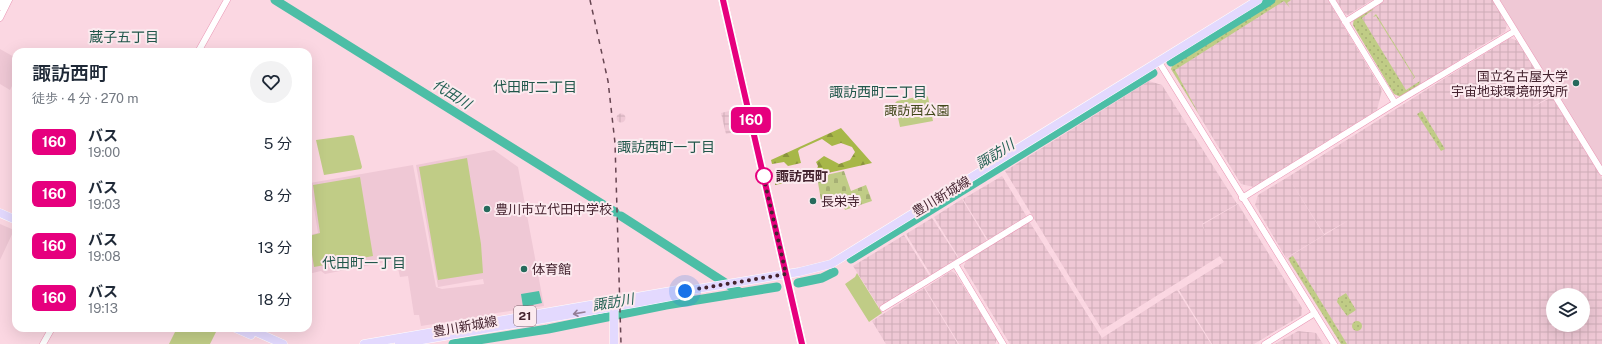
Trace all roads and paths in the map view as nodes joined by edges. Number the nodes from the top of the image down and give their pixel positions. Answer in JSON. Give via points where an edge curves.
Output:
{"nodes":[{"id":1,"x":3,"y":0,"type":"edge"},
{"id":2,"x":9,"y":0,"type":"edge"},
{"id":3,"x":227,"y":0,"type":"edge"},
{"id":4,"x":723,"y":0,"type":"edge"},
{"id":5,"x":1258,"y":0,"type":"edge"},
{"id":6,"x":1332,"y":0,"type":"edge"},
{"id":7,"x":1380,"y":0,"type":"edge"},
{"id":8,"x":1496,"y":0,"type":"edge"},
{"id":9,"x":0,"y":6,"type":"edge"},
{"id":10,"x":0,"y":18,"type":"edge"},
{"id":11,"x":1345,"y":22,"type":"junction"},
{"id":12,"x":1515,"y":31,"type":"junction"},
{"id":13,"x":200,"y":48,"type":"edge"},
{"id":14,"x":1159,"y":62,"type":"junction"},
{"id":15,"x":1395,"y":103,"type":"junction"},
{"id":16,"x":1602,"y":172,"type":"edge"},
{"id":17,"x":1242,"y":198,"type":"junction"},
{"id":18,"x":0,"y":213,"type":"edge"},
{"id":19,"x":0,"y":218,"type":"edge"},
{"id":20,"x":12,"y":218,"type":"edge"},
{"id":21,"x":1030,"y":218,"type":"dead end"},
{"id":22,"x":12,"y":224,"type":"edge"},
{"id":23,"x":955,"y":264,"type":"junction"},
{"id":24,"x":786,"y":274,"type":"junction"},
{"id":25,"x":685,"y":291,"type":"junction"},
{"id":26,"x":883,"y":308,"type":"dead end"},
{"id":27,"x":614,"y":309,"type":"junction"},
{"id":28,"x":1315,"y":313,"type":"junction"},
{"id":29,"x":50,"y":332,"type":"edge"},
{"id":30,"x":243,"y":332,"type":"edge"},
{"id":31,"x":256,"y":332,"type":"edge"},
{"id":32,"x":43,"y":344,"type":"edge"},
{"id":33,"x":270,"y":344,"type":"edge"},
{"id":34,"x":283,"y":344,"type":"edge"},
{"id":35,"x":364,"y":344,"type":"edge"},
{"id":36,"x":399,"y":344,"type":"edge"},
{"id":37,"x":614,"y":344,"type":"edge"},
{"id":38,"x":802,"y":344,"type":"edge"},
{"id":39,"x":1003,"y":344,"type":"edge"},
{"id":40,"x":1265,"y":344,"type":"edge"},
{"id":41,"x":1334,"y":344,"type":"edge"}],
"edges":[{"from":1,"to":9,"type":"street"},
{"from":2,"to":10,"type":"street"},
{"from":3,"to":13,"type":"street"},
{"from":4,"to":24,"type":"main road"},
{"from":5,"to":14,"type":"main road","name":"豊川新城線","number":"21"},
{"from":6,"to":11,"type":"street"},
{"from":7,"to":11,"type":"street"},
{"from":8,"to":12,"type":"street"},
{"from":11,"to":15,"type":"street"},
{"from":12,"to":15,"type":"street"},
{"from":12,"to":16,"type":"street"},
{"from":14,"to":17,"type":"street"},
{"from":14,"to":24,"type":"main road","name":"豊川新城線","number":"21","via":[[840,259]]},
{"from":15,"to":17,"type":"street"},
{"from":17,"to":28,"type":"street"},
{"from":18,"to":20,"type":"main road"},
{"from":19,"to":22,"type":"main road"},
{"from":21,"to":23,"type":"street"},
{"from":23,"to":26,"type":"street"},
{"from":23,"to":39,"type":"street"},
{"from":24,"to":25,"type":"main road","name":"豊川新城線","number":"21"},
{"from":24,"to":38,"type":"main road"},
{"from":25,"to":27,"type":"main road","name":"豊川新城線","number":"21","via":[[678,295]]},
{"from":25,"to":35,"type":"main road","name":"豊川新城線","number":"21","via":[[614,300]]},
{"from":27,"to":36,"type":"main road","name":"豊川新城線","number":"21","one_way":true},
{"from":27,"to":37,"type":"main road"},
{"from":28,"to":40,"type":"street"},
{"from":28,"to":41,"type":"street"},
{"from":29,"to":32,"type":"street"},
{"from":30,"to":33,"type":"main road"},
{"from":31,"to":34,"type":"main road"}]}
